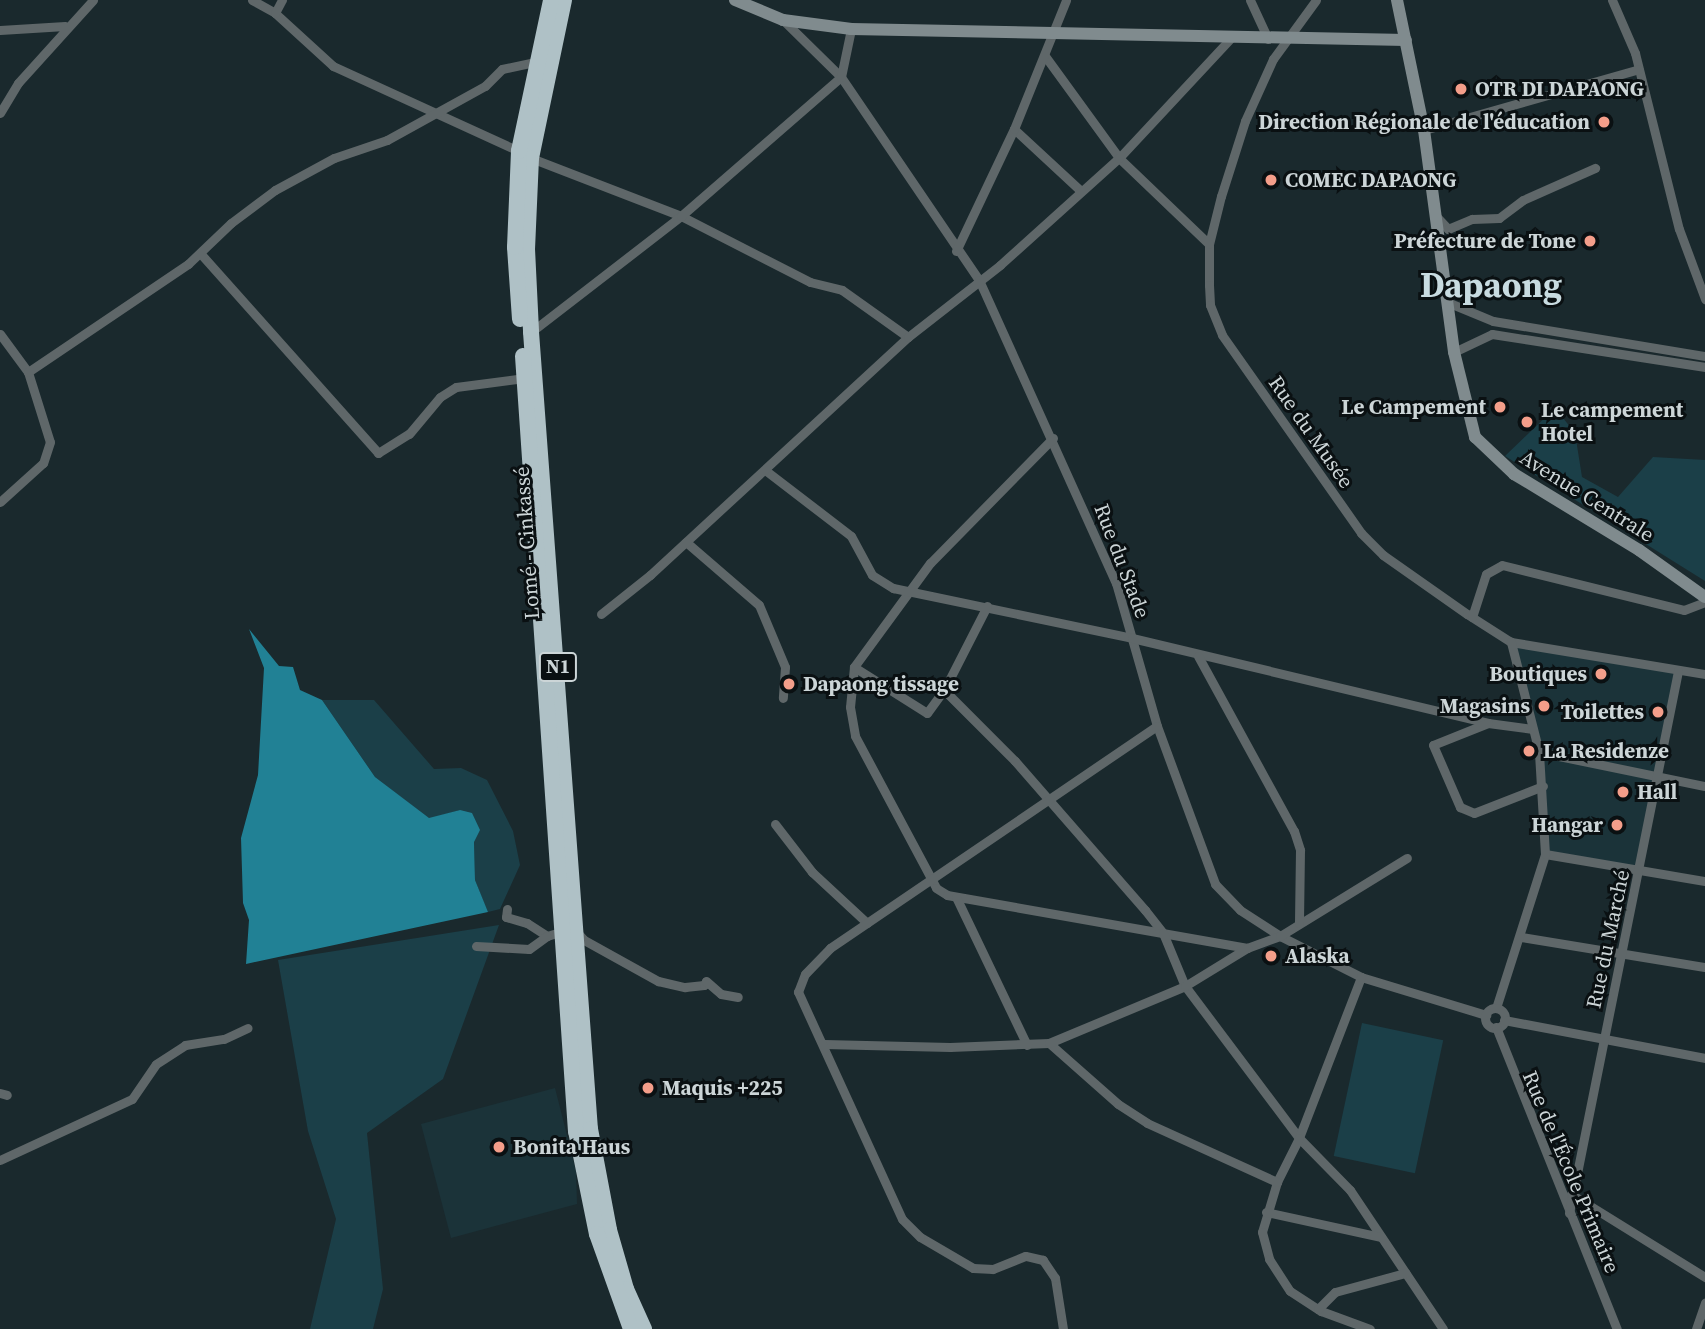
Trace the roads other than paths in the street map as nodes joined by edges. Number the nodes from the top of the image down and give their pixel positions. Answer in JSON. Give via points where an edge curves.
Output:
{"nodes":[{"id":1,"x":93,"y":0,"type":"edge"},
{"id":2,"x":252,"y":0,"type":"edge"},
{"id":3,"x":282,"y":0,"type":"edge"},
{"id":4,"x":551,"y":0,"type":"edge"},
{"id":5,"x":564,"y":0,"type":"edge"},
{"id":6,"x":735,"y":0,"type":"edge"},
{"id":7,"x":1066,"y":0,"type":"edge"},
{"id":8,"x":1250,"y":0,"type":"edge"},
{"id":9,"x":1316,"y":0,"type":"edge"},
{"id":10,"x":1397,"y":0,"type":"edge"},
{"id":11,"x":1612,"y":0,"type":"edge"},
{"id":12,"x":275,"y":13,"type":"junction"},
{"id":13,"x":783,"y":20,"type":"junction"},
{"id":14,"x":65,"y":26,"type":"junction"},
{"id":15,"x":851,"y":29,"type":"junction"},
{"id":16,"x":0,"y":30,"type":"edge"},
{"id":17,"x":1053,"y":36,"type":"junction"},
{"id":18,"x":1230,"y":39,"type":"junction"},
{"id":19,"x":1406,"y":40,"type":"junction"},
{"id":20,"x":1270,"y":41,"type":"junction"},
{"id":21,"x":1285,"y":41,"type":"junction"},
{"id":22,"x":1045,"y":56,"type":"junction"},
{"id":23,"x":535,"y":62,"type":"junction"},
{"id":24,"x":1639,"y":69,"type":"junction"},
{"id":25,"x":841,"y":77,"type":"junction"},
{"id":26,"x":0,"y":113,"type":"edge"},
{"id":27,"x":438,"y":113,"type":"junction"},
{"id":28,"x":1014,"y":129,"type":"junction"},
{"id":29,"x":1424,"y":130,"type":"junction"},
{"id":30,"x":525,"y":155,"type":"junction"},
{"id":31,"x":1119,"y":158,"type":"junction"},
{"id":32,"x":1595,"y":168,"type":"dead end"},
{"id":33,"x":1081,"y":191,"type":"junction"},
{"id":34,"x":1435,"y":214,"type":"junction"},
{"id":35,"x":681,"y":216,"type":"junction"},
{"id":36,"x":1209,"y":244,"type":"junction"},
{"id":37,"x":956,"y":251,"type":"junction"},
{"id":38,"x":200,"y":253,"type":"junction"},
{"id":39,"x":979,"y":280,"type":"junction"},
{"id":40,"x":1705,"y":299,"type":"edge"},
{"id":41,"x":1447,"y":302,"type":"junction"},
{"id":42,"x":526,"y":333,"type":"junction"},
{"id":43,"x":0,"y":334,"type":"edge"},
{"id":44,"x":908,"y":337,"type":"junction"},
{"id":45,"x":1678,"y":351,"type":"junction"},
{"id":46,"x":1454,"y":352,"type":"junction"},
{"id":47,"x":1705,"y":356,"type":"edge"},
{"id":48,"x":1676,"y":363,"type":"junction"},
{"id":49,"x":1705,"y":367,"type":"edge"},
{"id":50,"x":28,"y":372,"type":"junction"},
{"id":51,"x":524,"y":379,"type":"junction"},
{"id":52,"x":1053,"y":438,"type":"junction"},
{"id":53,"x":765,"y":470,"type":"junction"},
{"id":54,"x":0,"y":502,"type":"edge"},
{"id":55,"x":686,"y":542,"type":"junction"},
{"id":56,"x":909,"y":590,"type":"junction"},
{"id":57,"x":1705,"y":599,"type":"edge"},
{"id":58,"x":987,"y":606,"type":"junction"},
{"id":59,"x":601,"y":614,"type":"dead end"},
{"id":60,"x":1472,"y":617,"type":"junction"},
{"id":61,"x":1132,"y":638,"type":"junction"},
{"id":62,"x":1511,"y":642,"type":"junction"},
{"id":63,"x":1198,"y":656,"type":"junction"},
{"id":64,"x":854,"y":667,"type":"junction"},
{"id":65,"x":1678,"y":671,"type":"junction"},
{"id":66,"x":1705,"y":674,"type":"edge"},
{"id":67,"x":944,"y":690,"type":"junction"},
{"id":68,"x":783,"y":698,"type":"dead end"},
{"id":69,"x":1488,"y":723,"type":"junction"},
{"id":70,"x":1157,"y":726,"type":"junction"},
{"id":71,"x":1533,"y":729,"type":"junction"},
{"id":72,"x":1539,"y":752,"type":"junction"},
{"id":73,"x":1656,"y":776,"type":"junction"},
{"id":74,"x":1543,"y":786,"type":"junction"},
{"id":75,"x":1705,"y":786,"type":"edge"},
{"id":76,"x":1050,"y":802,"type":"junction"},
{"id":77,"x":775,"y":824,"type":"dead end"},
{"id":78,"x":1545,"y":854,"type":"junction"},
{"id":79,"x":1406,"y":858,"type":"dead end"},
{"id":80,"x":1640,"y":867,"type":"junction"},
{"id":81,"x":930,"y":876,"type":"junction"},
{"id":82,"x":1705,"y":881,"type":"edge"},
{"id":83,"x":956,"y":897,"type":"junction"},
{"id":84,"x":506,"y":909,"type":"dead end"},
{"id":85,"x":867,"y":923,"type":"junction"},
{"id":86,"x":1299,"y":923,"type":"junction"},
{"id":87,"x":569,"y":931,"type":"junction"},
{"id":88,"x":1163,"y":933,"type":"junction"},
{"id":89,"x":547,"y":936,"type":"junction"},
{"id":90,"x":1280,"y":936,"type":"junction"},
{"id":91,"x":1521,"y":937,"type":"junction"},
{"id":92,"x":476,"y":946,"type":"dead end"},
{"id":93,"x":1247,"y":948,"type":"junction"},
{"id":94,"x":1623,"y":954,"type":"junction"},
{"id":95,"x":1705,"y":967,"type":"edge"},
{"id":96,"x":1361,"y":977,"type":"junction"},
{"id":97,"x":1185,"y":986,"type":"junction"},
{"id":98,"x":738,"y":997,"type":"dead end"},
{"id":99,"x":1496,"y":1008,"type":"junction"},
{"id":100,"x":1486,"y":1015,"type":"junction"},
{"id":101,"x":1504,"y":1020,"type":"junction"},
{"id":102,"x":1496,"y":1027,"type":"junction"},
{"id":103,"x":248,"y":1028,"type":"dead end"},
{"id":104,"x":1605,"y":1038,"type":"junction"},
{"id":105,"x":1049,"y":1043,"type":"junction"},
{"id":106,"x":824,"y":1044,"type":"junction"},
{"id":107,"x":1027,"y":1045,"type":"junction"},
{"id":108,"x":1705,"y":1058,"type":"edge"},
{"id":109,"x":1299,"y":1138,"type":"junction"},
{"id":110,"x":0,"y":1160,"type":"edge"},
{"id":111,"x":1277,"y":1182,"type":"junction"},
{"id":112,"x":1571,"y":1195,"type":"junction"},
{"id":113,"x":1266,"y":1212,"type":"junction"},
{"id":114,"x":1569,"y":1213,"type":"junction"},
{"id":115,"x":1381,"y":1237,"type":"junction"},
{"id":116,"x":1405,"y":1273,"type":"junction"},
{"id":117,"x":1705,"y":1277,"type":"edge"},
{"id":118,"x":620,"y":1291,"type":"junction"},
{"id":119,"x":1705,"y":1303,"type":"edge"},
{"id":120,"x":1318,"y":1309,"type":"junction"},
{"id":121,"x":631,"y":1329,"type":"edge"},
{"id":122,"x":644,"y":1329,"type":"edge"},
{"id":123,"x":1063,"y":1329,"type":"edge"},
{"id":124,"x":1370,"y":1329,"type":"edge"},
{"id":125,"x":1443,"y":1329,"type":"edge"},
{"id":126,"x":1617,"y":1329,"type":"edge"},
{"id":127,"x":1696,"y":1329,"type":"edge"}],
"edges":[{"from":1,"to":14,"type":"street"},
{"from":2,"to":12,"type":"street"},
{"from":3,"to":12,"type":"street"},
{"from":4,"to":23,"type":"highway","name":"Lomé - Cinkassé","number":"N1"},
{"from":5,"to":30,"type":"highway","name":"Lomé - Cinkassé","number":"N1"},
{"from":6,"to":13,"type":"main road"},
{"from":7,"to":17,"type":"street"},
{"from":8,"to":20,"type":"street","via":[[1262,34]]},
{"from":9,"to":21,"type":"street","name":"Rue du Musée"},
{"from":10,"to":19,"type":"main road","name":"Avenue Centrale"},
{"from":11,"to":24,"type":"street"},
{"from":12,"to":27,"type":"street","via":[[320,58]]},
{"from":13,"to":15,"type":"main road"},
{"from":13,"to":25,"type":"street","name":"Rue du Stade"},
{"from":14,"to":16,"type":"street"},
{"from":14,"to":26,"type":"street"},
{"from":15,"to":17,"type":"main road"},
{"from":15,"to":25,"type":"street"},
{"from":17,"to":18,"type":"main road"},
{"from":17,"to":22,"type":"street"},
{"from":18,"to":20,"type":"main road"},
{"from":18,"to":31,"type":"street"},
{"from":19,"to":21,"type":"main road"},
{"from":19,"to":29,"type":"main road","name":"Avenue Centrale"},
{"from":20,"to":21,"type":"main road"},
{"from":21,"to":36,"type":"street","name":"Rue du Musée","via":[[1245,121]]},
{"from":22,"to":28,"type":"street"},
{"from":22,"to":31,"type":"street"},
{"from":23,"to":27,"type":"street","via":[[502,69],[485,86]]},
{"from":23,"to":30,"type":"highway","name":"Lomé - Cinkassé","number":"N1"},
{"from":24,"to":29,"type":"street"},
{"from":24,"to":40,"type":"street","via":[[1679,229]]},
{"from":25,"to":35,"type":"street"},
{"from":25,"to":37,"type":"street","name":"Rue du Stade"},
{"from":27,"to":30,"type":"street"},
{"from":27,"to":38,"type":"street","via":[[377,145],[334,158],[275,190]]},
{"from":28,"to":33,"type":"street"},
{"from":28,"to":37,"type":"street"},
{"from":29,"to":34,"type":"main road","name":"Avenue Centrale"},
{"from":30,"to":35,"type":"street"},
{"from":30,"to":42,"type":"highway","name":"Lomé - Cinkassé","number":"N1","via":[[515,247]]},
{"from":31,"to":33,"type":"street"},
{"from":31,"to":36,"type":"street"},
{"from":32,"to":34,"type":"street","via":[[1522,200],[1499,218],[1472,219],[1448,229]]},
{"from":33,"to":39,"type":"street"},
{"from":34,"to":41,"type":"main road","name":"Avenue Centrale"},
{"from":35,"to":42,"type":"street"},
{"from":35,"to":44,"type":"street","via":[[810,282],[842,290]]},
{"from":36,"to":60,"type":"street","name":"Rue du Musée","via":[[1210,305],[1222,335],[1354,523],[1382,555]]},
{"from":37,"to":39,"type":"street","name":"Rue du Stade"},
{"from":38,"to":50,"type":"street"},
{"from":38,"to":51,"type":"street","via":[[378,453],[409,434],[440,397],[456,387]]},
{"from":39,"to":44,"type":"street"},
{"from":39,"to":52,"type":"street","name":"Rue du Stade"},
{"from":41,"to":45,"type":"street","via":[[1493,321]]},
{"from":41,"to":46,"type":"main road","name":"Avenue Centrale"},
{"from":42,"to":51,"type":"highway","name":"Lomé - Cinkassé","number":"N1"},
{"from":42,"to":87,"type":"highway","name":"Lomé - Cinkassé","number":"N1"},
{"from":43,"to":50,"type":"street"},
{"from":44,"to":53,"type":"street"},
{"from":45,"to":47,"type":"street"},
{"from":45,"to":48,"type":"street"},
{"from":46,"to":48,"type":"street","via":[[1492,334]]},
{"from":46,"to":57,"type":"main road","name":"Avenue Centrale","via":[[1471,427],[1496,461]]},
{"from":48,"to":49,"type":"street"},
{"from":50,"to":54,"type":"street","via":[[50,450],[30,477]]},
{"from":51,"to":87,"type":"highway","name":"Lomé - Cinkassé","number":"N1"},
{"from":52,"to":56,"type":"street"},
{"from":52,"to":61,"type":"street","name":"Rue du Stade","via":[[1116,583]]},
{"from":53,"to":55,"type":"street"},
{"from":53,"to":56,"type":"street","via":[[851,536],[872,575],[893,588]]},
{"from":55,"to":59,"type":"street"},
{"from":55,"to":68,"type":"street","via":[[759,606],[785,667]]},
{"from":56,"to":58,"type":"street"},
{"from":56,"to":64,"type":"street"},
{"from":57,"to":60,"type":"street","via":[[1684,610],[1502,565],[1486,574]]},
{"from":58,"to":61,"type":"street"},
{"from":58,"to":67,"type":"street"},
{"from":60,"to":62,"type":"street","name":"Rue du Musée"},
{"from":61,"to":63,"type":"street"},
{"from":61,"to":70,"type":"street","name":"Rue du Stade"},
{"from":62,"to":65,"type":"street","name":"Rue du Musée"},
{"from":62,"to":71,"type":"street"},
{"from":63,"to":69,"type":"street"},
{"from":63,"to":86,"type":"street","via":[[1294,831],[1301,859]]},
{"from":64,"to":67,"type":"street","via":[[924,712],[931,711]]},
{"from":64,"to":81,"type":"street","via":[[850,707],[855,736]]},
{"from":65,"to":66,"type":"street","name":"Rue du Musée"},
{"from":65,"to":73,"type":"street","name":"Rue du Marché"},
{"from":67,"to":76,"type":"street"},
{"from":69,"to":71,"type":"street"},
{"from":69,"to":74,"type":"street","via":[[1432,748],[1460,807],[1474,813]]},
{"from":70,"to":76,"type":"street"},
{"from":70,"to":90,"type":"street","name":"Rue du Stade","via":[[1215,884],[1240,910]]},
{"from":71,"to":72,"type":"street"},
{"from":72,"to":73,"type":"street"},
{"from":72,"to":74,"type":"street"},
{"from":73,"to":75,"type":"street"},
{"from":73,"to":80,"type":"street","name":"Rue du Marché"},
{"from":74,"to":78,"type":"street"},
{"from":76,"to":81,"type":"street"},
{"from":76,"to":88,"type":"street"},
{"from":77,"to":85,"type":"street","via":[[812,872]]},
{"from":78,"to":80,"type":"street"},
{"from":78,"to":91,"type":"street"},
{"from":79,"to":86,"type":"street"},
{"from":80,"to":82,"type":"street"},
{"from":80,"to":94,"type":"street","name":"Rue du Marché"},
{"from":81,"to":83,"type":"street","via":[[939,891]]},
{"from":81,"to":85,"type":"street"},
{"from":83,"to":88,"type":"street"},
{"from":83,"to":107,"type":"street"},
{"from":84,"to":89,"type":"street","via":[[506,917]]},
{"from":85,"to":106,"type":"street","via":[[830,948],[800,984],[805,1013]]},
{"from":86,"to":90,"type":"street"},
{"from":87,"to":89,"type":"street"},
{"from":87,"to":98,"type":"street","via":[[658,981],[685,987],[706,981],[721,994]]},
{"from":87,"to":118,"type":"highway","name":"Lomé - Cinkassé","number":"N1","via":[[576,1131],[588,1200]]},
{"from":88,"to":93,"type":"street"},
{"from":88,"to":97,"type":"street"},
{"from":89,"to":92,"type":"street","via":[[529,949]]},
{"from":90,"to":93,"type":"street"},
{"from":90,"to":96,"type":"street","name":"Rue du Stade"},
{"from":91,"to":94,"type":"street"},
{"from":91,"to":99,"type":"street"},
{"from":93,"to":97,"type":"street"},
{"from":94,"to":95,"type":"street"},
{"from":94,"to":104,"type":"street","name":"Rue du Marché"},
{"from":96,"to":100,"type":"street","name":"Rue du Stade"},
{"from":96,"to":109,"type":"street"},
{"from":97,"to":105,"type":"street"},
{"from":97,"to":109,"type":"street"},
{"from":99,"to":100,"type":"street"},
{"from":99,"to":101,"type":"street"},
{"from":100,"to":102,"type":"street","name":"Rue de l'École Primaire","via":[[1487,1024]]},
{"from":101,"to":102,"type":"street"},
{"from":101,"to":104,"type":"street"},
{"from":102,"to":114,"type":"street","name":"Rue de l'École Primaire"},
{"from":103,"to":110,"type":"street","via":[[224,1040],[185,1045],[156,1064],[132,1099]]},
{"from":104,"to":108,"type":"street"},
{"from":104,"to":112,"type":"street","name":"Rue du Marché"},
{"from":105,"to":107,"type":"street"},
{"from":105,"to":111,"type":"street","via":[[1118,1104],[1147,1123]]},
{"from":106,"to":107,"type":"street"},
{"from":106,"to":123,"type":"street","via":[[906,1224],[973,1268],[993,1269],[1025,1256],[1043,1260],[1055,1279]]},
{"from":109,"to":111,"type":"street"},
{"from":109,"to":115,"type":"street","via":[[1350,1190]]},
{"from":111,"to":113,"type":"street"},
{"from":112,"to":114,"type":"street","name":"Rue du Marché"},
{"from":112,"to":117,"type":"street"},
{"from":113,"to":115,"type":"street"},
{"from":113,"to":120,"type":"street","via":[[1263,1242],[1278,1276],[1290,1291]]},
{"from":114,"to":126,"type":"street","name":"Rue de l'École Primaire"},
{"from":115,"to":116,"type":"street"},
{"from":116,"to":120,"type":"street","via":[[1335,1292]]},
{"from":116,"to":125,"type":"street"},
{"from":118,"to":121,"type":"highway","name":"Lomé - Cinkassé","number":"N1"},
{"from":118,"to":122,"type":"highway","name":"Lomé - Cinkassé","number":"N1"},
{"from":119,"to":127,"type":"street"},
{"from":120,"to":124,"type":"street"}]}
